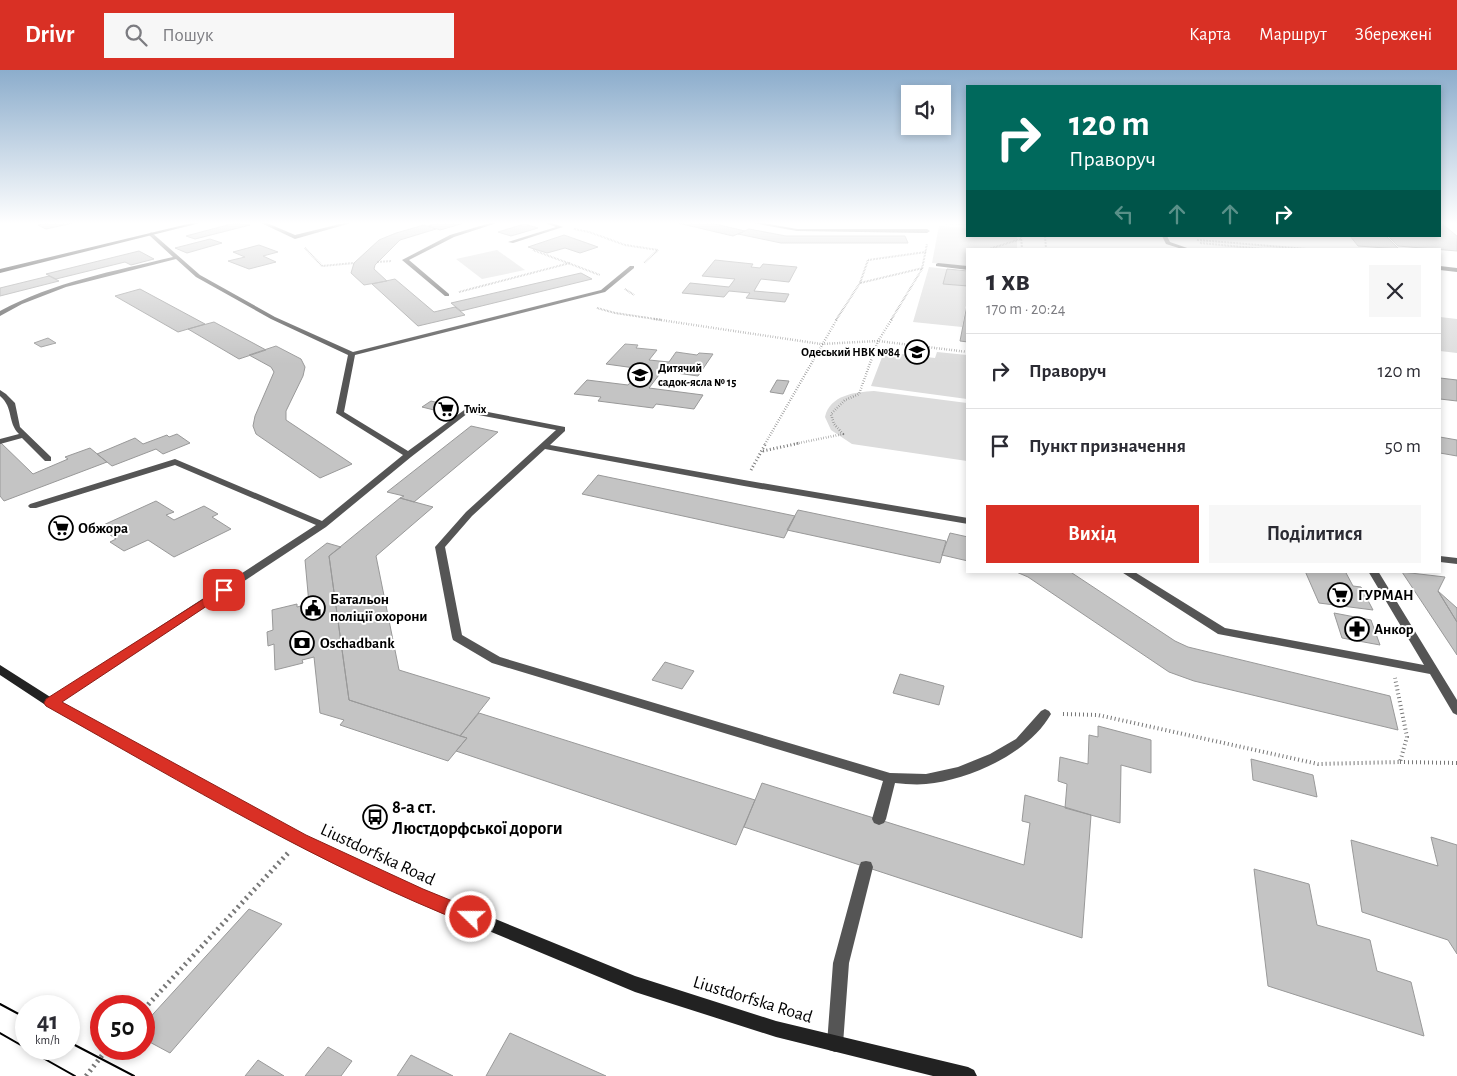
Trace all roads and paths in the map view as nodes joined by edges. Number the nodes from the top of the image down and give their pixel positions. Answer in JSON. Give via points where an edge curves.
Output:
{"nodes":[{"id":1,"x":128,"y":270,"type":"edge"},
{"id":2,"x":192,"y":270,"type":"edge"},
{"id":3,"x":417,"y":270,"type":"edge"},
{"id":4,"x":543,"y":270,"type":"edge"},
{"id":5,"x":590,"y":270,"type":"edge"},
{"id":6,"x":630,"y":270,"type":"edge"},
{"id":7,"x":865,"y":270,"type":"edge"},
{"id":8,"x":918,"y":270,"type":"edge"},
{"id":9,"x":921,"y":270,"type":"edge"},
{"id":10,"x":613,"y":283,"type":"junction"},
{"id":11,"x":860,"y":283,"type":"junction"},
{"id":12,"x":447,"y":295,"type":"joint"},
{"id":13,"x":634,"y":295,"type":"dead end"},
{"id":14,"x":570,"y":299,"type":"junction"},
{"id":15,"x":0,"y":314,"type":"edge"},
{"id":16,"x":878,"y":342,"type":"junction"},
{"id":17,"x":821,"y":344,"type":"junction"},
{"id":18,"x":966,"y":352,"type":"edge"},
{"id":19,"x":352,"y":354,"type":"junction"},
{"id":20,"x":0,"y":392,"type":"edge"},
{"id":21,"x":24,"y":435,"type":"junction"},
{"id":22,"x":0,"y":442,"type":"edge"},
{"id":23,"x":544,"y":446,"type":"junction"},
{"id":24,"x":763,"y":451,"type":"junction"},
{"id":25,"x":408,"y":455,"type":"junction"},
{"id":26,"x":48,"y":459,"type":"dead end"},
{"id":27,"x":744,"y":483,"type":"junction"},
{"id":28,"x":33,"y":506,"type":"dead end"},
{"id":29,"x":966,"y":521,"type":"edge"},
{"id":30,"x":323,"y":525,"type":"junction"},
{"id":31,"x":1441,"y":558,"type":"edge"},
{"id":32,"x":1457,"y":561,"type":"edge"},
{"id":33,"x":1127,"y":573,"type":"edge"},
{"id":34,"x":1374,"y":573,"type":"edge"},
{"id":35,"x":1391,"y":663,"type":"junction"},
{"id":36,"x":0,"y":669,"type":"edge"},
{"id":37,"x":1432,"y":671,"type":"junction"},
{"id":38,"x":51,"y":703,"type":"junction"},
{"id":39,"x":1457,"y":710,"type":"edge"},
{"id":40,"x":1045,"y":714,"type":"joint"},
{"id":41,"x":1400,"y":762,"type":"junction"},
{"id":42,"x":1457,"y":763,"type":"edge"},
{"id":43,"x":890,"y":778,"type":"junction"},
{"id":44,"x":879,"y":820,"type":"dead end"},
{"id":45,"x":300,"y":840,"type":"junction"},
{"id":46,"x":866,"y":867,"type":"dead end"},
{"id":47,"x":155,"y":997,"type":"edge"},
{"id":48,"x":835,"y":1044,"type":"junction"},
{"id":49,"x":98,"y":1060,"type":"edge"},
{"id":50,"x":86,"y":1076,"type":"edge"},
{"id":51,"x":968,"y":1076,"type":"edge"}],
"edges":[{"from":1,"to":15,"type":"lane","via":[[22,300]]},
{"from":2,"to":19,"type":"lane","via":[[264,314]]},
{"from":3,"to":12,"type":"lane"},
{"from":4,"to":12,"type":"path"},
{"from":5,"to":10,"type":"path"},
{"from":6,"to":10,"type":"lane"},
{"from":7,"to":11,"type":"path"},
{"from":8,"to":11,"type":"path"},
{"from":9,"to":16,"type":"path"},
{"from":10,"to":13,"type":"path"},
{"from":10,"to":14,"type":"lane","via":[[603,291]]},
{"from":11,"to":17,"type":"path"},
{"from":14,"to":17,"type":"path","via":[[614,313]]},
{"from":14,"to":19,"type":"lane"},
{"from":16,"to":17,"type":"path"},
{"from":16,"to":18,"type":"path"},
{"from":16,"to":24,"type":"path","via":[[859,394],[844,400],[831,414],[834,424],[843,434]]},
{"from":17,"to":24,"type":"path"},
{"from":19,"to":25,"type":"lane","via":[[340,413]]},
{"from":20,"to":21,"type":"lane","via":[[14,408],[14,422]]},
{"from":21,"to":22,"type":"lane"},
{"from":21,"to":26,"type":"lane"},
{"from":23,"to":25,"type":"lane","via":[[562,429],[467,410]]},
{"from":23,"to":27,"type":"lane"},
{"from":23,"to":43,"type":"lane","via":[[469,514],[440,547],[457,637],[496,660]]},
{"from":24,"to":27,"type":"path"},
{"from":25,"to":30,"type":"lane"},
{"from":27,"to":29,"type":"lane"},
{"from":28,"to":30,"type":"lane","via":[[175,462]]},
{"from":30,"to":38,"type":"lane"},
{"from":31,"to":32,"type":"lane"},
{"from":33,"to":35,"type":"lane","via":[[1222,631]]},
{"from":34,"to":37,"type":"lane"},
{"from":35,"to":37,"type":"lane"},
{"from":35,"to":41,"type":"path","via":[[1407,737]]},
{"from":36,"to":38,"type":"main road","name":"Liustdorfska Road"},
{"from":37,"to":39,"type":"lane"},
{"from":38,"to":45,"type":"main road","name":"Liustdorfska Road"},
{"from":40,"to":41,"type":"path","via":[[1098,715],[1318,764]]},
{"from":40,"to":43,"type":"lane","via":[[1020,742],[994,758],[959,772],[926,778]]},
{"from":41,"to":42,"type":"path"},
{"from":43,"to":44,"type":"lane"},
{"from":45,"to":47,"type":"path"},
{"from":45,"to":48,"type":"main road","name":"Liustdorfska Road","via":[[417,894],[635,984],[776,1029]]},
{"from":46,"to":48,"type":"lane","via":[[841,963]]},
{"from":48,"to":51,"type":"main road","name":"Liustdorfska Road"},
{"from":49,"to":50,"type":"path"}]}
